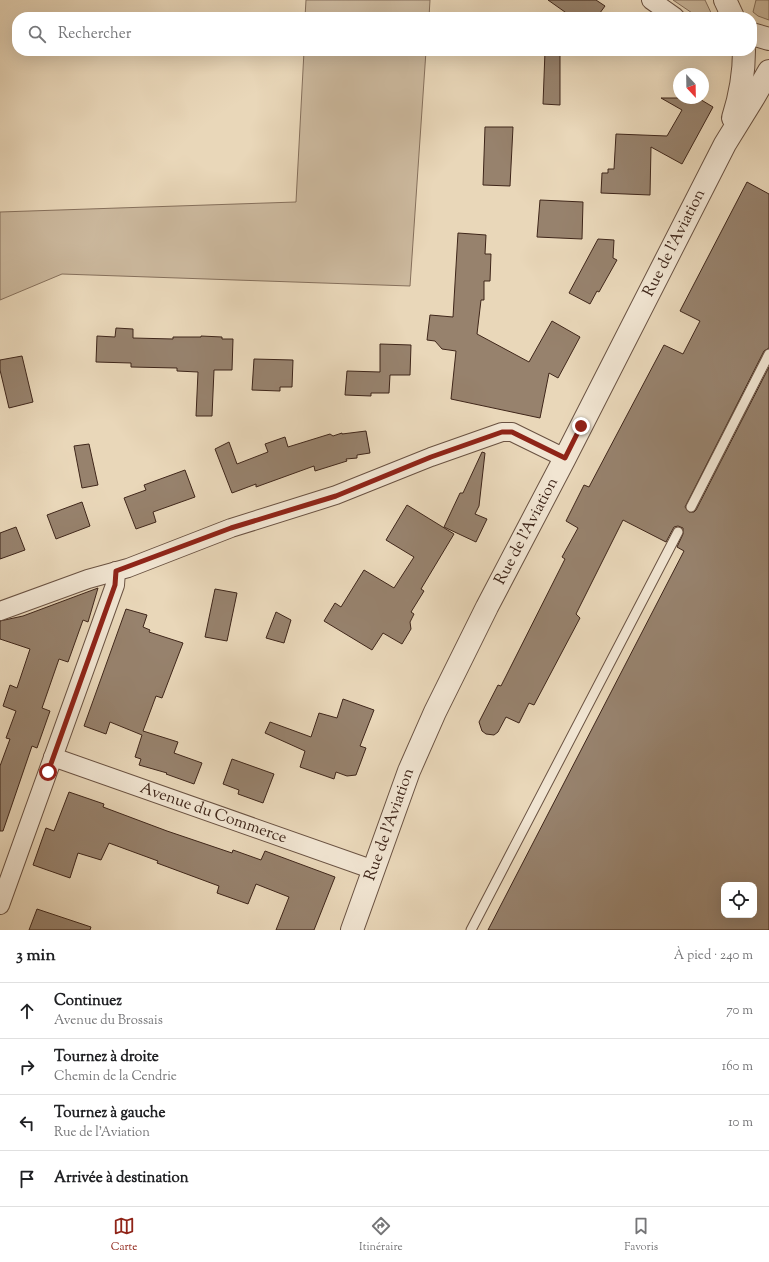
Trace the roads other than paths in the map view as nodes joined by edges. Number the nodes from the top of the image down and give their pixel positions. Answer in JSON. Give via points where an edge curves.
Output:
{"nodes":[{"id":1,"x":651,"y":0,"type":"edge"},
{"id":2,"x":726,"y":0,"type":"edge"},
{"id":3,"x":669,"y":12,"type":"edge"},
{"id":4,"x":731,"y":12,"type":"edge"},
{"id":5,"x":757,"y":35,"type":"edge"},
{"id":6,"x":769,"y":39,"type":"edge"},
{"id":7,"x":744,"y":56,"type":"edge"},
{"id":8,"x":769,"y":71,"type":"edge"},
{"id":9,"x":725,"y":144,"type":"junction"},
{"id":10,"x":769,"y":354,"type":"edge"},
{"id":11,"x":565,"y":458,"type":"junction"},
{"id":12,"x":691,"y":507,"type":"dead end"},
{"id":13,"x":678,"y":532,"type":"dead end"},
{"id":14,"x":116,"y":571,"type":"junction"},
{"id":15,"x":0,"y":611,"type":"edge"},
{"id":16,"x":53,"y":757,"type":"junction"},
{"id":17,"x":374,"y":870,"type":"junction"},
{"id":18,"x":0,"y":905,"type":"edge"},
{"id":19,"x":352,"y":930,"type":"edge"},
{"id":20,"x":471,"y":930,"type":"edge"}],
"edges":[{"from":1,"to":3,"type":"street"},
{"from":2,"to":4,"type":"street"},
{"from":5,"to":6,"type":"street"},
{"from":7,"to":9,"type":"street","name":"Rue de l'Aviation","via":[[740,96]]},
{"from":8,"to":9,"type":"street","name":"Rue de l'Aviation"},
{"from":9,"to":11,"type":"street","name":"Rue de l'Aviation"},
{"from":10,"to":12,"type":"lane"},
{"from":11,"to":14,"type":"street","via":[[512,432],[502,432],[431,457],[336,496],[231,528]]},
{"from":11,"to":17,"type":"street","name":"Rue de l'Aviation","via":[[435,712],[409,771]]},
{"from":13,"to":20,"type":"lane"},
{"from":14,"to":15,"type":"street"},
{"from":14,"to":16,"type":"street","via":[[115,585]]},
{"from":16,"to":17,"type":"street","name":"Avenue du Commerce"},
{"from":16,"to":18,"type":"street"},
{"from":17,"to":19,"type":"street","name":"Rue de l'Aviation"}]}
